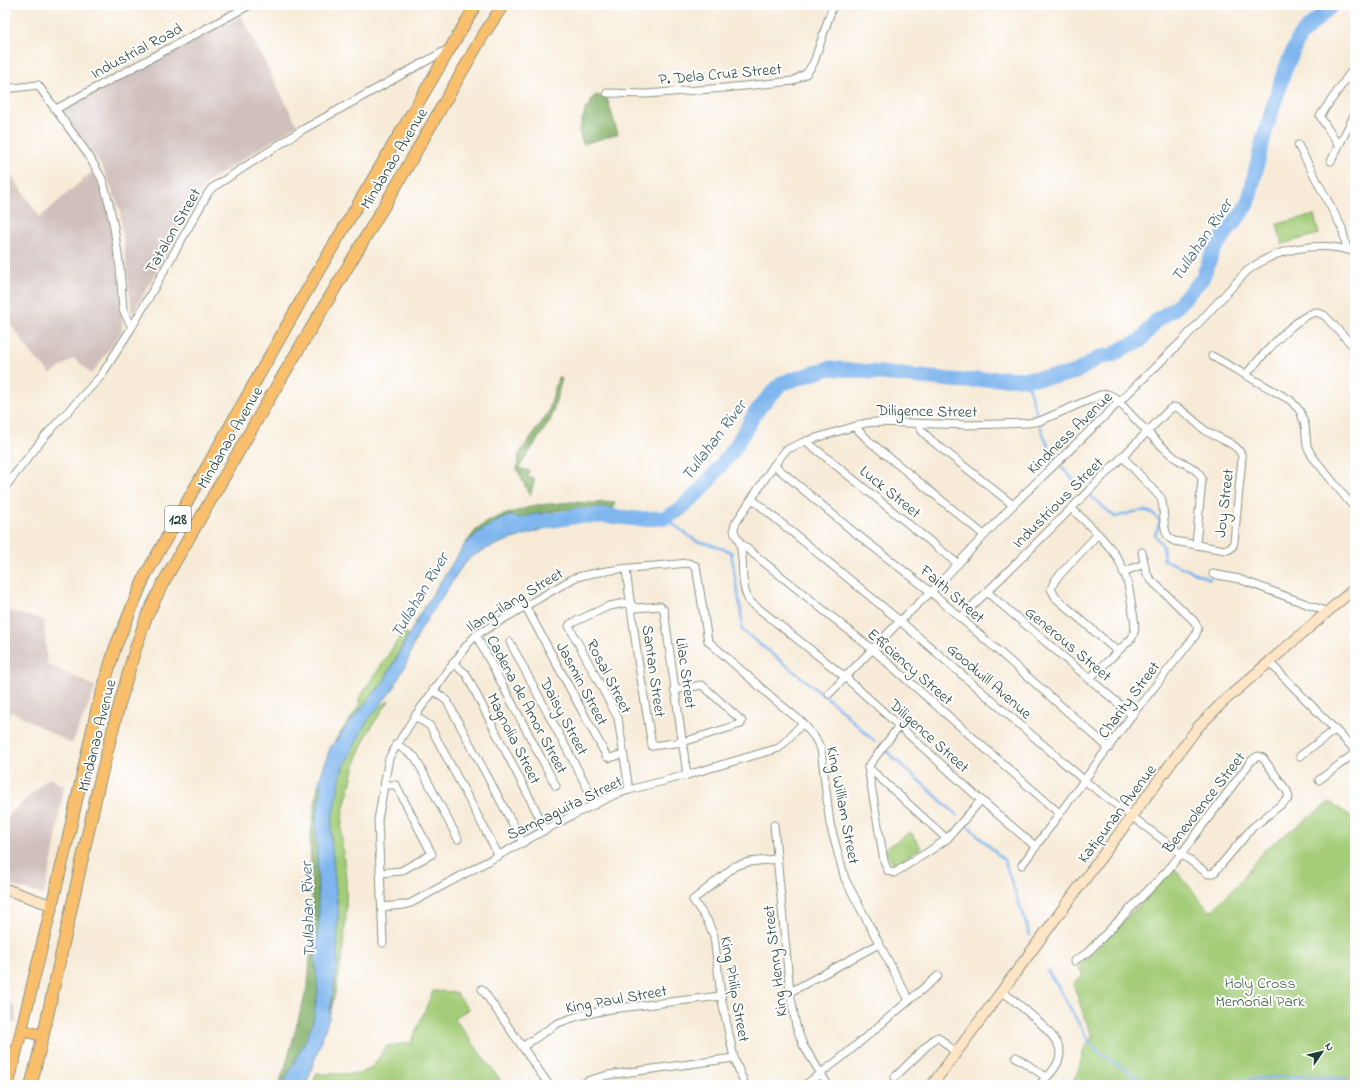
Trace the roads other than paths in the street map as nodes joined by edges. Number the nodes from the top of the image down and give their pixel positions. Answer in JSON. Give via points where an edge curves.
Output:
{"nodes":[{"id":1,"x":250,"y":5,"type":"edge"},
{"id":2,"x":476,"y":5,"type":"edge"},
{"id":3,"x":503,"y":5,"type":"edge"},
{"id":4,"x":833,"y":5,"type":"edge"},
{"id":5,"x":450,"y":48,"type":"junction"},
{"id":6,"x":1355,"y":66,"type":"edge"},
{"id":7,"x":5,"y":89,"type":"edge"},
{"id":8,"x":607,"y":93,"type":"dead end"},
{"id":9,"x":56,"y":109,"type":"junction"},
{"id":10,"x":1355,"y":114,"type":"edge"},
{"id":11,"x":1298,"y":145,"type":"dead end"},
{"id":12,"x":1338,"y":145,"type":"junction"},
{"id":13,"x":1331,"y":161,"type":"dead end"},
{"id":14,"x":1347,"y":249,"type":"junction"},
{"id":15,"x":1355,"y":252,"type":"edge"},
{"id":16,"x":132,"y":327,"type":"junction"},
{"id":17,"x":1355,"y":348,"type":"edge"},
{"id":18,"x":1212,"y":356,"type":"dead end"},
{"id":19,"x":1246,"y":374,"type":"junction"},
{"id":20,"x":1120,"y":403,"type":"junction"},
{"id":21,"x":1174,"y":406,"type":"joint"},
{"id":22,"x":918,"y":424,"type":"junction"},
{"id":23,"x":855,"y":427,"type":"junction"},
{"id":24,"x":1148,"y":432,"type":"junction"},
{"id":25,"x":806,"y":441,"type":"junction"},
{"id":26,"x":1122,"y":456,"type":"junction"},
{"id":27,"x":774,"y":465,"type":"junction"},
{"id":28,"x":5,"y":487,"type":"edge"},
{"id":29,"x":752,"y":499,"type":"junction"},
{"id":30,"x":1013,"y":505,"type":"junction"},
{"id":31,"x":1071,"y":508,"type":"junction"},
{"id":32,"x":1355,"y":509,"type":"edge"},
{"id":33,"x":1098,"y":534,"type":"junction"},
{"id":34,"x":984,"y":536,"type":"junction"},
{"id":35,"x":740,"y":543,"type":"junction"},
{"id":36,"x":1196,"y":545,"type":"junction"},
{"id":37,"x":1142,"y":552,"type":"dead end"},
{"id":38,"x":958,"y":564,"type":"junction"},
{"id":39,"x":1144,"y":564,"type":"junction"},
{"id":40,"x":626,"y":570,"type":"junction"},
{"id":41,"x":1123,"y":572,"type":"junction"},
{"id":42,"x":1213,"y":574,"type":"dead end"},
{"id":43,"x":1355,"y":588,"type":"edge"},
{"id":44,"x":930,"y":592,"type":"junction"},
{"id":45,"x":987,"y":592,"type":"junction"},
{"id":46,"x":632,"y":606,"type":"junction"},
{"id":47,"x":526,"y":607,"type":"junction"},
{"id":48,"x":1328,"y":612,"type":"junction"},
{"id":49,"x":960,"y":618,"type":"junction"},
{"id":50,"x":900,"y":621,"type":"junction"},
{"id":51,"x":570,"y":624,"type":"joint"},
{"id":52,"x":476,"y":635,"type":"junction"},
{"id":53,"x":510,"y":642,"type":"dead end"},
{"id":54,"x":872,"y":649,"type":"junction"},
{"id":55,"x":1117,"y":651,"type":"junction"},
{"id":56,"x":1269,"y":662,"type":"junction"},
{"id":57,"x":452,"y":663,"type":"junction"},
{"id":58,"x":845,"y":678,"type":"junction"},
{"id":59,"x":1089,"y":679,"type":"junction"},
{"id":60,"x":433,"y":690,"type":"junction"},
{"id":61,"x":674,"y":690,"type":"junction"},
{"id":62,"x":829,"y":694,"type":"dead end"},
{"id":63,"x":1132,"y":715,"type":"junction"},
{"id":64,"x":415,"y":716,"type":"junction"},
{"id":65,"x":803,"y":723,"type":"junction"},
{"id":66,"x":899,"y":726,"type":"junction"},
{"id":67,"x":1335,"y":730,"type":"junction"},
{"id":68,"x":683,"y":742,"type":"junction"},
{"id":69,"x":396,"y":744,"type":"junction"},
{"id":70,"x":1109,"y":748,"type":"junction"},
{"id":71,"x":1355,"y":750,"type":"edge"},
{"id":72,"x":1355,"y":753,"type":"edge"},
{"id":73,"x":624,"y":754,"type":"junction"},
{"id":74,"x":1300,"y":756,"type":"dead end"},
{"id":75,"x":868,"y":767,"type":"junction"},
{"id":76,"x":687,"y":775,"type":"junction"},
{"id":77,"x":1085,"y":780,"type":"junction"},
{"id":78,"x":1319,"y":780,"type":"dead end"},
{"id":79,"x":80,"y":783,"type":"junction"},
{"id":80,"x":385,"y":785,"type":"junction"},
{"id":81,"x":556,"y":786,"type":"dead end"},
{"id":82,"x":98,"y":788,"type":"junction"},
{"id":83,"x":629,"y":790,"type":"junction"},
{"id":84,"x":981,"y":800,"type":"junction"},
{"id":85,"x":596,"y":804,"type":"junction"},
{"id":86,"x":1060,"y":814,"type":"junction"},
{"id":87,"x":1131,"y":817,"type":"junction"},
{"id":88,"x":774,"y":825,"type":"dead end"},
{"id":89,"x":546,"y":830,"type":"junction"},
{"id":90,"x":458,"y":839,"type":"dead end"},
{"id":91,"x":947,"y":839,"type":"junction"},
{"id":92,"x":523,"y":843,"type":"junction"},
{"id":93,"x":1036,"y":847,"type":"junction"},
{"id":94,"x":1181,"y":854,"type":"junction"},
{"id":95,"x":499,"y":856,"type":"junction"},
{"id":96,"x":777,"y":859,"type":"junction"},
{"id":97,"x":1022,"y":865,"type":"dead end"},
{"id":98,"x":381,"y":872,"type":"junction"},
{"id":99,"x":1214,"y":873,"type":"joint"},
{"id":100,"x":5,"y":888,"type":"edge"},
{"id":101,"x":51,"y":905,"type":"junction"},
{"id":102,"x":382,"y":907,"type":"junction"},
{"id":103,"x":383,"y":943,"type":"dead end"},
{"id":104,"x":879,"y":944,"type":"junction"},
{"id":105,"x":1074,"y":961,"type":"dead end"},
{"id":106,"x":938,"y":976,"type":"dead end"},
{"id":107,"x":482,"y":989,"type":"dead end"},
{"id":108,"x":1002,"y":991,"type":"junction"},
{"id":109,"x":790,"y":992,"type":"junction"},
{"id":110,"x":722,"y":996,"type":"junction"},
{"id":111,"x":910,"y":1000,"type":"junction"},
{"id":112,"x":22,"y":1030,"type":"junction"},
{"id":113,"x":43,"y":1036,"type":"junction"},
{"id":114,"x":522,"y":1047,"type":"junction"},
{"id":115,"x":956,"y":1053,"type":"junction"},
{"id":116,"x":1016,"y":1057,"type":"dead end"},
{"id":117,"x":734,"y":1058,"type":"junction"},
{"id":118,"x":821,"y":1074,"type":"junction"},
{"id":119,"x":1046,"y":1077,"type":"junction"},
{"id":120,"x":895,"y":1078,"type":"dead end"},
{"id":121,"x":8,"y":1085,"type":"edge"},
{"id":122,"x":31,"y":1085,"type":"edge"},
{"id":123,"x":549,"y":1085,"type":"edge"},
{"id":124,"x":581,"y":1085,"type":"edge"},
{"id":125,"x":746,"y":1085,"type":"edge"},
{"id":126,"x":805,"y":1085,"type":"edge"},
{"id":127,"x":828,"y":1085,"type":"edge"},
{"id":128,"x":932,"y":1085,"type":"edge"},
{"id":129,"x":1038,"y":1085,"type":"edge"}],
"edges":[{"from":1,"to":9,"type":"street","name":"Industrial Road"},
{"from":2,"to":5,"type":"main road","name":"Mindanao Avenue","number":"128"},
{"from":3,"to":82,"type":"main road","name":"Mindanao Avenue","number":"128","via":[[154,600],[134,653]]},
{"from":4,"to":8,"type":"street","name":"P. Dela Cruz Street","via":[[814,62],[807,73],[793,81],[646,94]]},
{"from":5,"to":16,"type":"street","name":"Tatalon Street","via":[[302,130],[212,188]]},
{"from":5,"to":79,"type":"main road","name":"Mindanao Avenue","number":"128","via":[[306,292],[146,576],[115,648],[97,709]]},
{"from":6,"to":12,"type":"street","via":[[1320,116]]},
{"from":7,"to":9,"type":"street","via":[[38,85]]},
{"from":9,"to":16,"type":"street","via":[[93,160],[106,192],[120,268],[123,310]]},
{"from":10,"to":12,"type":"street"},
{"from":11,"to":14,"type":"street","via":[[1342,228]]},
{"from":12,"to":13,"type":"street"},
{"from":14,"to":15,"type":"street","name":"Kindness Avenue"},
{"from":14,"to":20,"type":"street","name":"Kindness Avenue","via":[[1323,246],[1305,248],[1280,254],[1257,264],[1241,277]]},
{"from":16,"to":28,"type":"street","name":"Tatalon Street","via":[[98,381],[44,436]]},
{"from":17,"to":19,"type":"street","via":[[1324,316],[1315,312],[1306,315],[1283,335]]},
{"from":18,"to":19,"type":"street"},
{"from":19,"to":32,"type":"street","via":[[1290,400],[1300,411],[1307,446],[1312,456]]},
{"from":20,"to":22,"type":"street","name":"Diligence Street","via":[[1112,396],[1104,394],[1040,421],[1028,423]]},
{"from":20,"to":24,"type":"street","name":"Diligence Street"},
{"from":20,"to":30,"type":"street","name":"Kindness Avenue"},
{"from":21,"to":24,"type":"street","name":"Industrious Street"},
{"from":21,"to":36,"type":"street","name":"Joy Street","via":[[1180,408],[1208,432],[1238,448],[1242,456],[1233,545],[1228,550]]},
{"from":22,"to":23,"type":"street","name":"Diligence Street","via":[[877,422]]},
{"from":22,"to":30,"type":"street","via":[[931,440]]},
{"from":23,"to":25,"type":"street","name":"Diligence Street"},
{"from":23,"to":34,"type":"street"},
{"from":24,"to":26,"type":"street","name":"Industrious Street"},
{"from":24,"to":36,"type":"street","name":"Diligence Street","via":[[1173,456],[1201,475]]},
{"from":25,"to":27,"type":"street","name":"Diligence Street","via":[[786,450]]},
{"from":25,"to":38,"type":"street","name":"Luck Street"},
{"from":26,"to":31,"type":"street","name":"Industrious Street"},
{"from":26,"to":36,"type":"street","name":"Joy Street","via":[[1161,498],[1167,537]]},
{"from":27,"to":29,"type":"street","name":"Diligence Street"},
{"from":27,"to":44,"type":"street","name":"Faith Street"},
{"from":29,"to":35,"type":"street","name":"Diligence Street","via":[[733,530]]},
{"from":29,"to":50,"type":"street","name":"Goodwill Avenue"},
{"from":30,"to":34,"type":"street","name":"Kindness Avenue"},
{"from":31,"to":33,"type":"street"},
{"from":31,"to":45,"type":"street","name":"Industrious Street"},
{"from":33,"to":41,"type":"street","via":[[1114,553]]},
{"from":33,"to":55,"type":"street","via":[[1055,580],[1051,589],[1056,598]]},
{"from":34,"to":38,"type":"street","name":"Kindness Avenue"},
{"from":35,"to":54,"type":"street","name":"Efficiency Street"},
{"from":35,"to":58,"type":"street","name":"Diligence Street","via":[[742,578],[749,601]]},
{"from":37,"to":39,"type":"street","name":"Charity Street"},
{"from":38,"to":44,"type":"street","name":"Kindness Avenue"},
{"from":39,"to":41,"type":"street"},
{"from":39,"to":63,"type":"street","name":"Charity Street","via":[[1150,579],[1194,621],[1198,628],[1195,636]]},
{"from":40,"to":46,"type":"street","name":"Santan Street"},
{"from":40,"to":47,"type":"street","name":"Ilang-ilang Street","via":[[591,573],[574,578]]},
{"from":40,"to":65,"type":"street","name":"Ilang-ilang Street","via":[[688,563],[696,566],[708,641]]},
{"from":41,"to":55,"type":"street","via":[[1130,595],[1135,632]]},
{"from":42,"to":48,"type":"street","via":[[1239,579]]},
{"from":43,"to":48,"type":"main road","name":"Katipunan Avenue"},
{"from":44,"to":49,"type":"street","name":"Faith Street"},
{"from":44,"to":50,"type":"street","name":"Kindness Avenue"},
{"from":45,"to":49,"type":"street","name":"Industrious Street"},
{"from":45,"to":59,"type":"street","name":"Generous Street"},
{"from":46,"to":51,"type":"street","name":"Lilac Street","via":[[626,603],[609,606]]},
{"from":46,"to":61,"type":"street","name":"Lilac Street","via":[[660,606],[664,610]]},
{"from":46,"to":68,"type":"street","name":"Santan Street","via":[[651,744],[654,747]]},
{"from":47,"to":52,"type":"street","name":"Ilang-ilang Street"},
{"from":47,"to":73,"type":"street","name":"Jasmin Street","via":[[607,757]]},
{"from":48,"to":56,"type":"main road","name":"Katipunan Avenue"},
{"from":49,"to":70,"type":"street","name":"Faith Street"},
{"from":50,"to":54,"type":"street","name":"Kindness Avenue"},
{"from":50,"to":77,"type":"street","name":"Goodwill Avenue"},
{"from":51,"to":73,"type":"street","name":"Rosal Street","via":[[618,718]]},
{"from":52,"to":57,"type":"street","name":"Ilang-ilang Street"},
{"from":52,"to":81,"type":"street","name":"Cadena de Amor Street"},
{"from":53,"to":85,"type":"street","name":"Daisy Street"},
{"from":54,"to":58,"type":"street","name":"Kindness Avenue"},
{"from":54,"to":86,"type":"street","name":"Efficiency Street"},
{"from":55,"to":59,"type":"street"},
{"from":56,"to":67,"type":"street"},
{"from":56,"to":87,"type":"main road","name":"Katipunan Avenue","via":[[1198,727]]},
{"from":57,"to":60,"type":"street","name":"Ilang-ilang Street"},
{"from":57,"to":89,"type":"street","name":"Magnolia Street","via":[[466,674]]},
{"from":58,"to":62,"type":"street","name":"Kindness Avenue"},
{"from":58,"to":66,"type":"street","name":"Diligence Street"},
{"from":59,"to":63,"type":"street","name":"Generous Street"},
{"from":60,"to":64,"type":"street","name":"Ilang-ilang Street"},
{"from":60,"to":92,"type":"street","via":[[447,701]]},
{"from":61,"to":68,"type":"street","name":"Lilac Street"},
{"from":61,"to":68,"type":"street","via":[[702,685],[742,721],[739,726]]},
{"from":63,"to":70,"type":"street","name":"Charity Street"},
{"from":64,"to":69,"type":"street","name":"Ilang-ilang Street"},
{"from":64,"to":95,"type":"street","via":[[430,726]]},
{"from":65,"to":76,"type":"street","name":"Sampaguita Street","via":[[779,748]]},
{"from":65,"to":104,"type":"street","name":"King William Street","via":[[821,749],[830,824],[845,879]]},
{"from":66,"to":75,"type":"street"},
{"from":66,"to":84,"type":"street","name":"Diligence Street"},
{"from":67,"to":71,"type":"street"},
{"from":67,"to":74,"type":"street"},
{"from":68,"to":76,"type":"street","name":"Lilac Street"},
{"from":69,"to":80,"type":"street","name":"Ilang-ilang Street","via":[[389,758]]},
{"from":69,"to":90,"type":"street","via":[[415,757]]},
{"from":70,"to":77,"type":"street","name":"Charity Street"},
{"from":72,"to":78,"type":"street"},
{"from":73,"to":83,"type":"street","name":"Rosal Street"},
{"from":75,"to":91,"type":"street"},
{"from":75,"to":91,"type":"street","via":[[884,861],[888,871],[894,873]]},
{"from":76,"to":83,"type":"street","name":"Sampaguita Street"},
{"from":77,"to":86,"type":"street","name":"Charity Street"},
{"from":77,"to":87,"type":"street","name":"Goodwill Avenue"},
{"from":79,"to":82,"type":"main road"},
{"from":79,"to":101,"type":"main road","name":"Mindanao Avenue","number":"128"},
{"from":80,"to":98,"type":"street","name":"Ilang-ilang Street","via":[[378,820]]},
{"from":80,"to":98,"type":"street","via":[[396,785],[432,854],[401,871]]},
{"from":82,"to":113,"type":"main road","name":"Mindanao Avenue","number":"128"},
{"from":83,"to":85,"type":"street","name":"Sampaguita Street"},
{"from":84,"to":91,"type":"street"},
{"from":84,"to":93,"type":"street","name":"Diligence Street"},
{"from":85,"to":89,"type":"street","name":"Sampaguita Street"},
{"from":86,"to":93,"type":"street","name":"Charity Street"},
{"from":87,"to":94,"type":"street","name":"Goodwill Avenue"},
{"from":87,"to":108,"type":"main road","name":"Katipunan Avenue"},
{"from":88,"to":96,"type":"street","name":"King Henry Street"},
{"from":89,"to":92,"type":"street","name":"Sampaguita Street"},
{"from":92,"to":95,"type":"street","name":"Sampaguita Street"},
{"from":93,"to":97,"type":"street","name":"Charity Street"},
{"from":94,"to":99,"type":"street","name":"Goodwill Avenue","via":[[1208,874]]},
{"from":94,"to":99,"type":"street","name":"Benevolence Street","via":[[1252,760],[1260,756],[1289,797],[1252,828]]},
{"from":94,"to":105,"type":"street","name":"Benevolence Street","via":[[1163,876],[1093,947]]},
{"from":95,"to":102,"type":"street","name":"Sampaguita Street","via":[[411,903]]},
{"from":96,"to":109,"type":"street","name":"King Henry Street"},
{"from":96,"to":110,"type":"street","name":"King Philip Street","via":[[735,866],[694,900],[714,936]]},
{"from":98,"to":102,"type":"street","name":"Ilang-ilang Street"},
{"from":100,"to":101,"type":"main road"},
{"from":101,"to":112,"type":"main road","name":"Mindanao Avenue","number":"128"},
{"from":102,"to":103,"type":"street","name":"Ilang-ilang Street"},
{"from":104,"to":109,"type":"street"},
{"from":104,"to":111,"type":"street","name":"King William Street"},
{"from":106,"to":111,"type":"street"},
{"from":107,"to":114,"type":"street"},
{"from":108,"to":115,"type":"main road","name":"Katipunan Avenue"},
{"from":108,"to":119,"type":"street","via":[[1042,1024],[1058,1043],[1060,1052],[1057,1065]]},
{"from":109,"to":118,"type":"street","name":"King Henry Street","via":[[798,1035]]},
{"from":110,"to":114,"type":"street","name":"King Paul Street","via":[[612,1009],[578,1016],[558,1023]]},
{"from":110,"to":117,"type":"street","name":"King Philip Street"},
{"from":111,"to":118,"type":"street"},
{"from":112,"to":113,"type":"main road"},
{"from":112,"to":121,"type":"main road","name":"Mindanao Avenue","number":"128"},
{"from":113,"to":122,"type":"main road","name":"Mindanao Avenue","number":"128"},
{"from":114,"to":123,"type":"street"},
{"from":115,"to":120,"type":"street","via":[[938,1037]]},
{"from":115,"to":128,"type":"main road","name":"Katipunan Avenue"},
{"from":116,"to":119,"type":"street"},
{"from":117,"to":124,"type":"street","via":[[608,1075]]},
{"from":117,"to":125,"type":"street","name":"King Philip Street"},
{"from":118,"to":126,"type":"street"},
{"from":118,"to":127,"type":"street","name":"King Henry Street"},
{"from":119,"to":129,"type":"street"}]}
